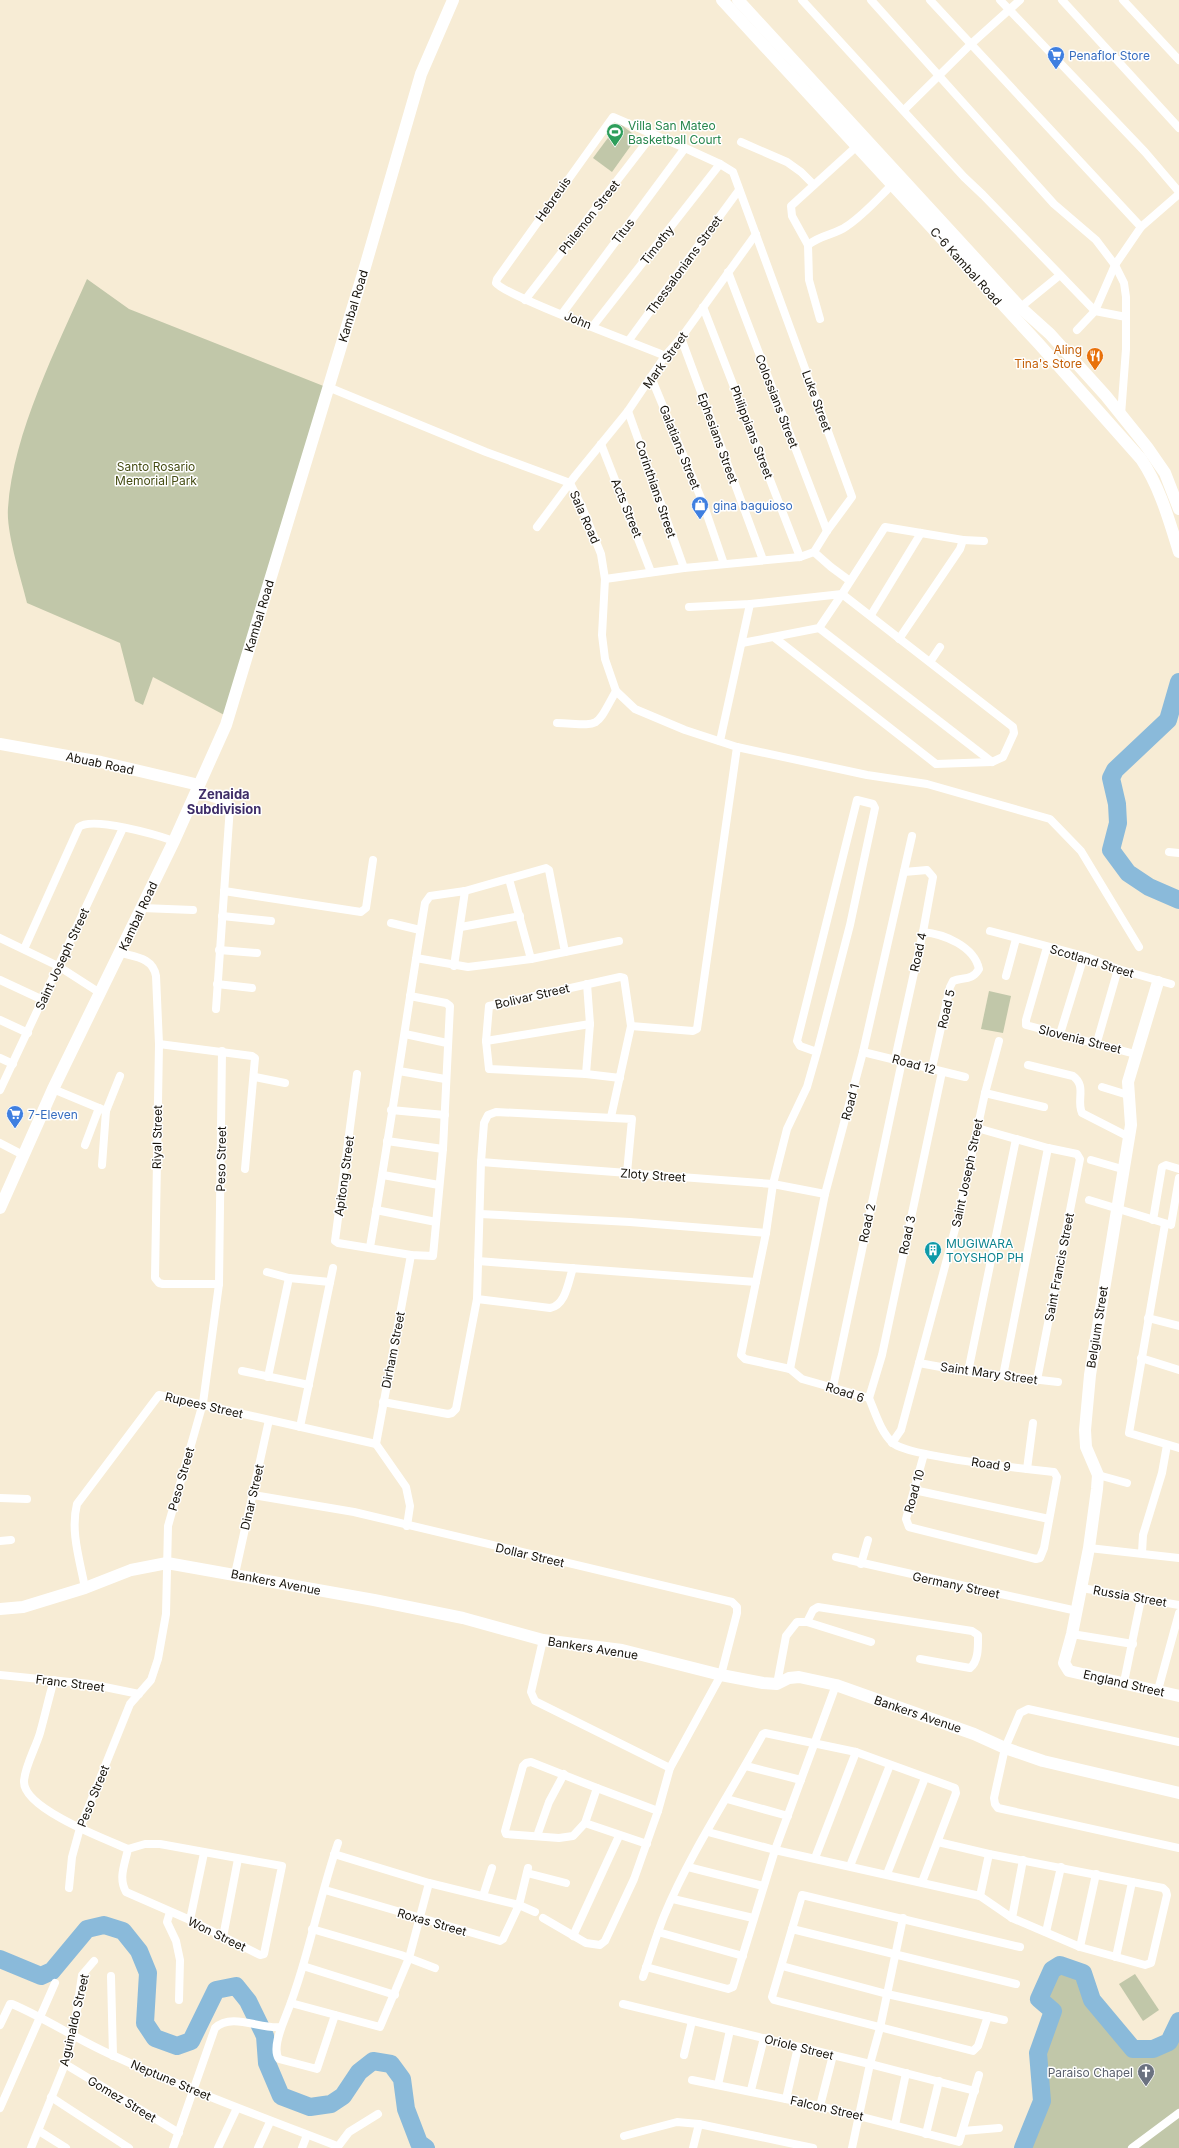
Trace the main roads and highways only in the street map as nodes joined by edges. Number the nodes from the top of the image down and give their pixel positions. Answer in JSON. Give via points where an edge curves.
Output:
{"nodes":[{"id":1,"x":453,"y":0,"type":"edge"},
{"id":2,"x":722,"y":0,"type":"edge"},
{"id":3,"x":738,"y":0,"type":"edge"},
{"id":4,"x":896,"y":181,"type":"junction"},
{"id":5,"x":1015,"y":311,"type":"junction"},
{"id":6,"x":1179,"y":509,"type":"edge"},
{"id":7,"x":1179,"y":552,"type":"edge"},
{"id":8,"x":0,"y":744,"type":"edge"},
{"id":9,"x":197,"y":789,"type":"junction"},
{"id":10,"x":1158,"y":982,"type":"road end"},
{"id":11,"x":0,"y":1208,"type":"edge"},
{"id":12,"x":0,"y":1609,"type":"edge"},
{"id":13,"x":1069,"y":1671,"type":"joint"},
{"id":14,"x":1179,"y":1696,"type":"edge"},
{"id":15,"x":1179,"y":1793,"type":"edge"}],
"edges":[{"from":1,"to":9,"type":"main road","name":"Kambal Road","via":[[421,74],[226,725]]},
{"from":2,"to":4,"type":"main road","name":"C-6 Kambal Road","via":[[857,146]]},
{"from":3,"to":4,"type":"main road","name":"C-6 Kambal Road"},
{"from":4,"to":5,"type":"main road","name":"C-6 Kambal Road"},
{"from":5,"to":6,"type":"main road","name":"C-6 Kambal Road","via":[[1050,334],[1147,446],[1165,473]]},
{"from":5,"to":7,"type":"main road","name":"C-6 Kambal Road","via":[[1150,472]]},
{"from":8,"to":9,"type":"main road","name":"Abuab Road","via":[[102,762]]},
{"from":9,"to":11,"type":"main road","name":"Kambal Road","via":[[53,1089]]},
{"from":10,"to":13,"type":"main road","name":"Belgium Street","via":[[1128,1082],[1131,1125],[1090,1375],[1086,1447],[1098,1475],[1082,1588],[1064,1664]]},
{"from":12,"to":15,"type":"main road","name":"Bankers Avenue","via":[[23,1607],[85,1588],[131,1570],[167,1563],[463,1618],[543,1640],[622,1650],[721,1675],[777,1684],[789,1678],[799,1677],[836,1685],[1043,1761]]},
{"from":13,"to":14,"type":"main road","name":"England Street"}]}
